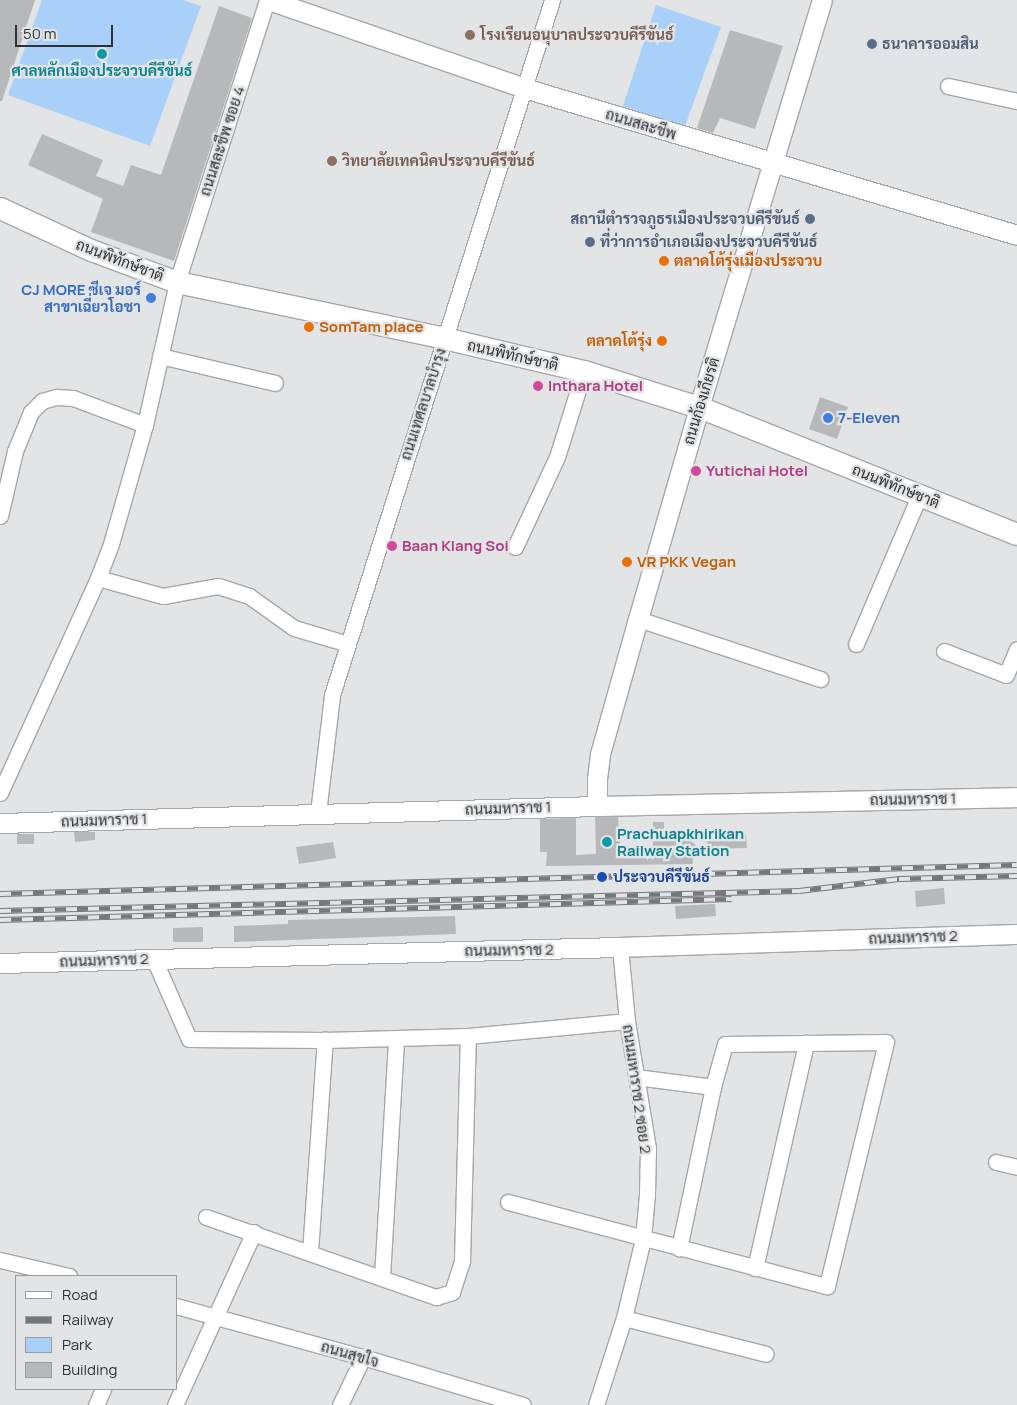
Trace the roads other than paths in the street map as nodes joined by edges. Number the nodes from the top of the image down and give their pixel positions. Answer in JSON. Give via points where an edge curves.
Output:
{"nodes":[{"id":1,"x":268,"y":0,"type":"edge"},
{"id":2,"x":552,"y":0,"type":"edge"},
{"id":3,"x":822,"y":0,"type":"edge"},
{"id":4,"x":948,"y":86,"type":"dead end"},
{"id":5,"x":524,"y":88,"type":"junction"},
{"id":6,"x":1017,"y":101,"type":"edge"},
{"id":7,"x":774,"y":163,"type":"junction"},
{"id":8,"x":0,"y":208,"type":"edge"},
{"id":9,"x":1017,"y":235,"type":"edge"},
{"id":10,"x":177,"y":282,"type":"junction"},
{"id":11,"x":444,"y":338,"type":"junction"},
{"id":12,"x":160,"y":356,"type":"junction"},
{"id":13,"x":584,"y":371,"type":"junction"},
{"id":14,"x":275,"y":383,"type":"dead end"},
{"id":15,"x":700,"y":406,"type":"junction"},
{"id":16,"x":145,"y":424,"type":"junction"},
{"id":17,"x":919,"y":496,"type":"junction"},
{"id":18,"x":0,"y":516,"type":"edge"},
{"id":19,"x":1017,"y":534,"type":"edge"},
{"id":20,"x":515,"y":547,"type":"dead end"},
{"id":21,"x":98,"y":578,"type":"junction"},
{"id":22,"x":638,"y":619,"type":"junction"},
{"id":23,"x":348,"y":644,"type":"junction"},
{"id":24,"x":856,"y":644,"type":"dead end"},
{"id":25,"x":1017,"y":649,"type":"edge"},
{"id":26,"x":944,"y":651,"type":"dead end"},
{"id":27,"x":820,"y":679,"type":"dead end"},
{"id":28,"x":0,"y":793,"type":"edge"},
{"id":29,"x":1017,"y":797,"type":"edge"},
{"id":30,"x":597,"y":806,"type":"junction"},
{"id":31,"x":318,"y":813,"type":"junction"},
{"id":32,"x":0,"y":823,"type":"edge"},
{"id":33,"x":1017,"y":934,"type":"edge"},
{"id":34,"x":620,"y":947,"type":"junction"},
{"id":35,"x":154,"y":959,"type":"junction"},
{"id":36,"x":0,"y":963,"type":"edge"},
{"id":37,"x":628,"y":1021,"type":"junction"},
{"id":38,"x":468,"y":1036,"type":"junction"},
{"id":39,"x":396,"y":1038,"type":"junction"},
{"id":40,"x":325,"y":1040,"type":"junction"},
{"id":41,"x":806,"y":1043,"type":"junction"},
{"id":42,"x":636,"y":1077,"type":"junction"},
{"id":43,"x":713,"y":1087,"type":"junction"},
{"id":44,"x":996,"y":1162,"type":"dead end"},
{"id":45,"x":1017,"y":1167,"type":"edge"},
{"id":46,"x":508,"y":1202,"type":"dead end"},
{"id":47,"x":206,"y":1217,"type":"dead end"},
{"id":48,"x":254,"y":1232,"type":"junction"},
{"id":49,"x":643,"y":1239,"type":"junction"},
{"id":50,"x":679,"y":1248,"type":"junction"},
{"id":51,"x":310,"y":1252,"type":"junction"},
{"id":52,"x":0,"y":1260,"type":"edge"},
{"id":53,"x":756,"y":1268,"type":"junction"},
{"id":54,"x":65,"y":1275,"type":"edge"},
{"id":55,"x":382,"y":1277,"type":"junction"},
{"id":56,"x":178,"y":1307,"type":"edge"},
{"id":57,"x":215,"y":1317,"type":"junction"},
{"id":58,"x":624,"y":1318,"type":"junction"},
{"id":59,"x":766,"y":1354,"type":"dead end"},
{"id":60,"x":363,"y":1358,"type":"junction"},
{"id":61,"x":104,"y":1390,"type":"edge"},
{"id":62,"x":96,"y":1405,"type":"edge"},
{"id":63,"x":175,"y":1405,"type":"edge"},
{"id":64,"x":340,"y":1405,"type":"edge"},
{"id":65,"x":523,"y":1405,"type":"edge"},
{"id":66,"x":596,"y":1405,"type":"edge"}],
"edges":[{"from":1,"to":5,"type":"street","name":"ถนนสละชีพ"},
{"from":1,"to":10,"type":"street","name":"ถนนสละชีพ ซอย 4"},
{"from":2,"to":5,"type":"street","name":"ถนนเทศลบาลบำรุง"},
{"from":3,"to":7,"type":"street","name":"ถนนก้องเกียรติ"},
{"from":4,"to":6,"type":"street"},
{"from":5,"to":7,"type":"street","name":"ถนนสละชีพ"},
{"from":5,"to":11,"type":"street","name":"ถนนเทศลบาลบำรุง"},
{"from":7,"to":9,"type":"street","name":"ถนนสละชีพ"},
{"from":7,"to":15,"type":"street","name":"ถนนก้องเกียรติ"},
{"from":8,"to":10,"type":"main road","name":"ถนนพิทักษ์ชาติ","via":[[91,250]]},
{"from":10,"to":11,"type":"main road","name":"ถนนพิทักษ์ชาติ"},
{"from":10,"to":12,"type":"street","name":"ถนนสละชีพ ซอย 4"},
{"from":11,"to":13,"type":"main road","name":"ถนนพิทักษ์ชาติ"},
{"from":11,"to":23,"type":"street","name":"ถนนเทศลบาลบำรุง"},
{"from":12,"to":14,"type":"street"},
{"from":12,"to":16,"type":"street","name":"ถนนสละชีพ ซอย 4"},
{"from":13,"to":15,"type":"main road","name":"ถนนพิทักษ์ชาติ"},
{"from":13,"to":20,"type":"street","via":[[557,457]]},
{"from":15,"to":17,"type":"main road","name":"ถนนพิทักษ์ชาติ"},
{"from":15,"to":22,"type":"street","name":"ถนนก้องเกียรติ"},
{"from":16,"to":18,"type":"street","via":[[73,398],[56,397],[42,401],[31,412],[15,451]]},
{"from":16,"to":21,"type":"street","name":"ถนนสละชีพ ซอย 4","via":[[111,544]]},
{"from":17,"to":19,"type":"main road","name":"ถนนพิทักษ์ชาติ"},
{"from":17,"to":24,"type":"street"},
{"from":21,"to":23,"type":"street","via":[[162,596],[218,586],[248,596],[294,628]]},
{"from":21,"to":28,"type":"street","name":"ถนนสละชีพ ซอย 4"},
{"from":22,"to":27,"type":"street"},
{"from":22,"to":30,"type":"street","name":"ถนนก้องเกียรติ","via":[[600,754]]},
{"from":23,"to":31,"type":"street","name":"ถนนเทศลบาลบำรุง","via":[[332,695]]},
{"from":25,"to":26,"type":"street","via":[[1006,675]]},
{"from":29,"to":30,"type":"street","name":"ถนนมหาราช 1"},
{"from":30,"to":31,"type":"street","name":"ถนนมหาราช 1"},
{"from":31,"to":32,"type":"street","name":"ถนนมหาราช 1"},
{"from":33,"to":34,"type":"street","name":"ถนนมหาราช 2"},
{"from":34,"to":35,"type":"street","name":"ถนนมหาราช 2"},
{"from":34,"to":37,"type":"street","name":"ถนนมหาราช 2 ซอย 2"},
{"from":35,"to":36,"type":"street","name":"ถนนมหาราช 2"},
{"from":35,"to":40,"type":"street","via":[[189,1039]]},
{"from":37,"to":38,"type":"street"},
{"from":37,"to":42,"type":"street","name":"ถนนมหาราช 2 ซอย 2"},
{"from":38,"to":39,"type":"street"},
{"from":38,"to":55,"type":"street","via":[[462,1261],[452,1292],[436,1297]]},
{"from":39,"to":40,"type":"street"},
{"from":39,"to":55,"type":"street"},
{"from":40,"to":51,"type":"street"},
{"from":41,"to":43,"type":"street","via":[[725,1044]]},
{"from":41,"to":53,"type":"street"},
{"from":41,"to":53,"type":"street","via":[[886,1042],[827,1286]]},
{"from":42,"to":43,"type":"street"},
{"from":42,"to":49,"type":"street","name":"ถนนมหาราช 2 ซอย 2","via":[[648,1148]]},
{"from":43,"to":50,"type":"street"},
{"from":44,"to":45,"type":"street"},
{"from":46,"to":49,"type":"street"},
{"from":47,"to":48,"type":"street"},
{"from":48,"to":51,"type":"street"},
{"from":48,"to":57,"type":"street"},
{"from":49,"to":50,"type":"street"},
{"from":49,"to":58,"type":"street","name":"ถนนมหาราช 2 ซอย 2"},
{"from":50,"to":53,"type":"street"},
{"from":51,"to":55,"type":"street"},
{"from":52,"to":54,"type":"street"},
{"from":56,"to":57,"type":"street","name":"ถนนสุขใจ"},
{"from":57,"to":60,"type":"street","name":"ถนนสุขใจ"},
{"from":57,"to":63,"type":"street"},
{"from":58,"to":59,"type":"street"},
{"from":58,"to":66,"type":"street","name":"ถนนมหาราช 2 ซอย 2"},
{"from":60,"to":64,"type":"street"},
{"from":60,"to":65,"type":"street","name":"ถนนสุขใจ"},
{"from":61,"to":62,"type":"street"}]}
